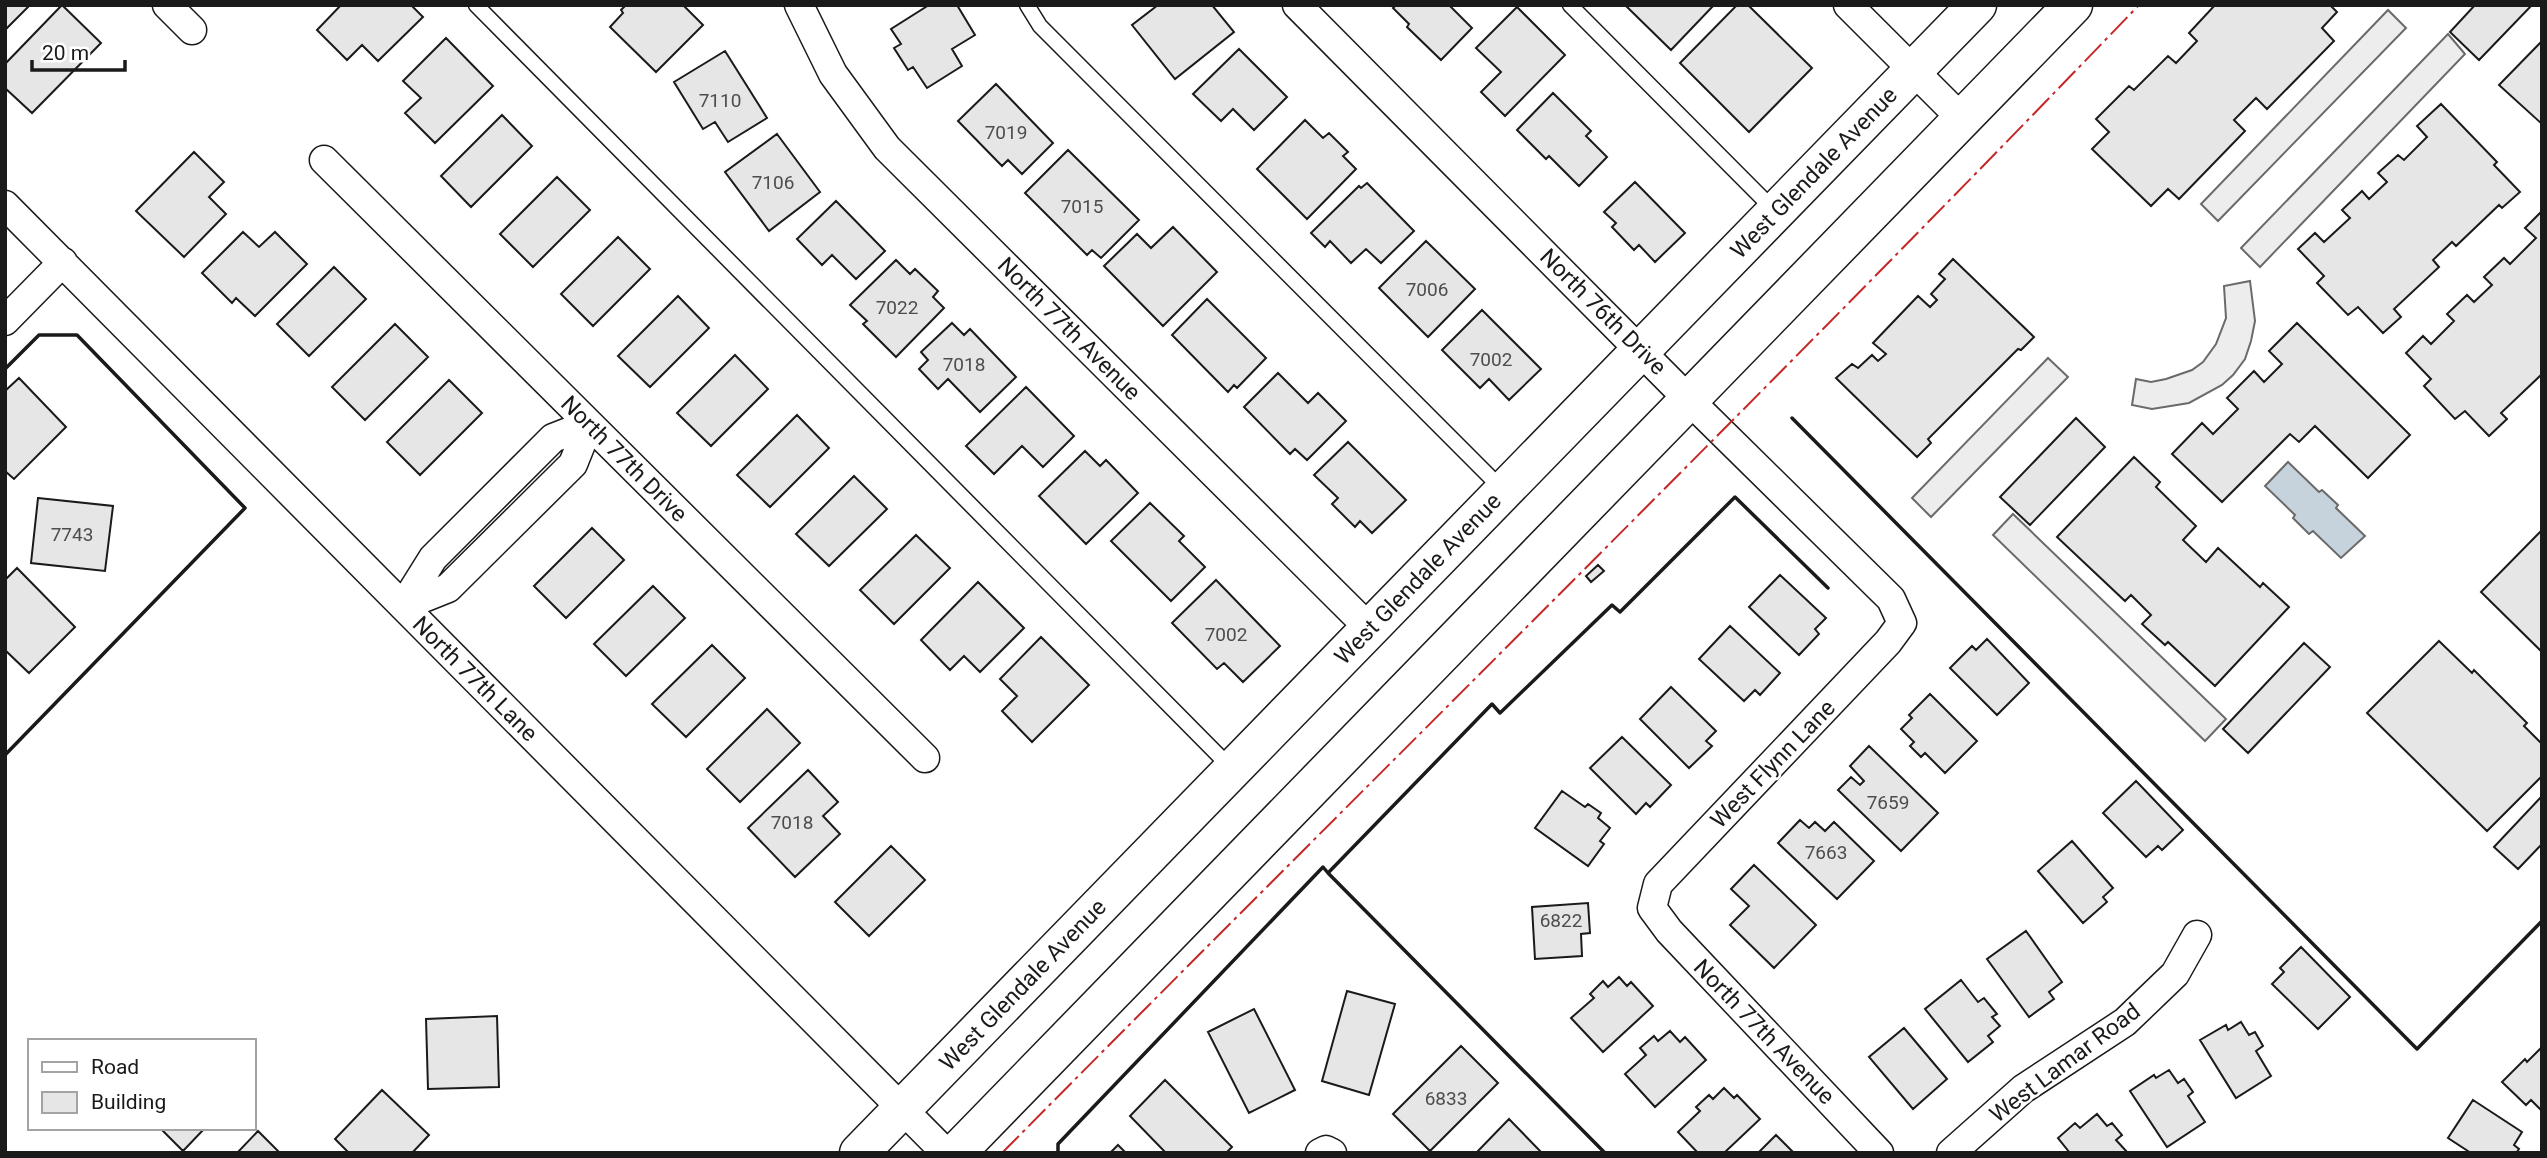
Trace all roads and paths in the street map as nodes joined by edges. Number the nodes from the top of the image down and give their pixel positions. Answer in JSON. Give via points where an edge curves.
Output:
{"nodes":[{"id":1,"x":167,"y":5,"type":"edge"},
{"id":2,"x":476,"y":5,"type":"edge"},
{"id":3,"x":799,"y":5,"type":"edge"},
{"id":4,"x":1027,"y":5,"type":"edge"},
{"id":5,"x":1297,"y":5,"type":"edge"},
{"id":6,"x":1570,"y":5,"type":"edge"},
{"id":7,"x":1848,"y":5,"type":"edge"},
{"id":8,"x":1977,"y":5,"type":"edge"},
{"id":9,"x":2073,"y":5,"type":"edge"},
{"id":10,"x":192,"y":30,"type":"dead end"},
{"id":11,"x":1913,"y":71,"type":"junction"},
{"id":12,"x":1962,"y":119,"type":"junction"},
{"id":13,"x":324,"y":160,"type":"dead end"},
{"id":14,"x":5,"y":205,"type":"edge"},
{"id":15,"x":1777,"y":213,"type":"junction"},
{"id":16,"x":63,"y":262,"type":"junction"},
{"id":17,"x":5,"y":321,"type":"edge"},
{"id":18,"x":1641,"y":351,"type":"junction"},
{"id":19,"x":1690,"y":401,"type":"junction"},
{"id":20,"x":589,"y":424,"type":"junction"},
{"id":21,"x":1504,"y":491,"type":"junction"},
{"id":22,"x":403,"y":606,"type":"junction"},
{"id":23,"x":1902,"y":623,"type":"joint"},
{"id":24,"x":1370,"y":629,"type":"junction"},
{"id":25,"x":925,"y":758,"type":"dead end"},
{"id":26,"x":1233,"y":770,"type":"junction"},
{"id":27,"x":1652,"y":908,"type":"joint"},
{"id":28,"x":2197,"y":935,"type":"dead end"},
{"id":29,"x":902,"y":1109,"type":"junction"},
{"id":30,"x":859,"y":1153,"type":"edge"},
{"id":31,"x":946,"y":1153,"type":"edge"},
{"id":32,"x":956,"y":1153,"type":"edge"},
{"id":33,"x":1879,"y":1153,"type":"edge"},
{"id":34,"x":1951,"y":1153,"type":"edge"}],
"edges":[{"from":1,"to":10,"type":"street"},
{"from":2,"to":26,"type":"lane"},
{"from":3,"to":24,"type":"street","name":"North 77th Avenue","via":[[833,74],[887,148]]},
{"from":4,"to":21,"type":"lane","via":[[1040,26]]},
{"from":5,"to":18,"type":"street","name":"North 76th Drive"},
{"from":6,"to":15,"type":"lane"},
{"from":7,"to":11,"type":"street"},
{"from":8,"to":11,"type":"main road","name":"West Glendale Avenue"},
{"from":9,"to":12,"type":"main road"},
{"from":11,"to":12,"type":"street"},
{"from":11,"to":15,"type":"main road","name":"West Glendale Avenue"},
{"from":12,"to":19,"type":"main road"},
{"from":13,"to":20,"type":"street","name":"North 77th Drive"},
{"from":14,"to":16,"type":"street","name":"North 77th Lane"},
{"from":15,"to":18,"type":"main road","name":"West Glendale Avenue"},
{"from":16,"to":17,"type":"street"},
{"from":16,"to":22,"type":"street","name":"North 77th Lane"},
{"from":18,"to":19,"type":"street","name":"North 76th Drive"},
{"from":18,"to":21,"type":"main road","name":"West Glendale Avenue"},
{"from":19,"to":23,"type":"street","name":"North 76th Drive","via":[[1891,599]]},
{"from":19,"to":32,"type":"main road"},
{"from":20,"to":22,"type":"street","via":[[553,438],[433,558]]},
{"from":20,"to":25,"type":"street","name":"North 77th Drive"},
{"from":21,"to":24,"type":"main road","name":"West Glendale Avenue"},
{"from":22,"to":29,"type":"street","name":"North 77th Lane"},
{"from":23,"to":27,"type":"street","name":"West Flynn Lane","via":[[1658,884]]},
{"from":24,"to":26,"type":"main road","name":"West Glendale Avenue"},
{"from":26,"to":29,"type":"main road","name":"West Glendale Avenue"},
{"from":27,"to":33,"type":"street","name":"North 77th Avenue","via":[[1669,932]]},
{"from":28,"to":34,"type":"street","name":"West Lamar Road","via":[[2175,974],[2125,1022],[2023,1089]]},
{"from":29,"to":30,"type":"main road","name":"West Glendale Avenue"},
{"from":29,"to":31,"type":"street","name":"North 77th Lane"}]}
